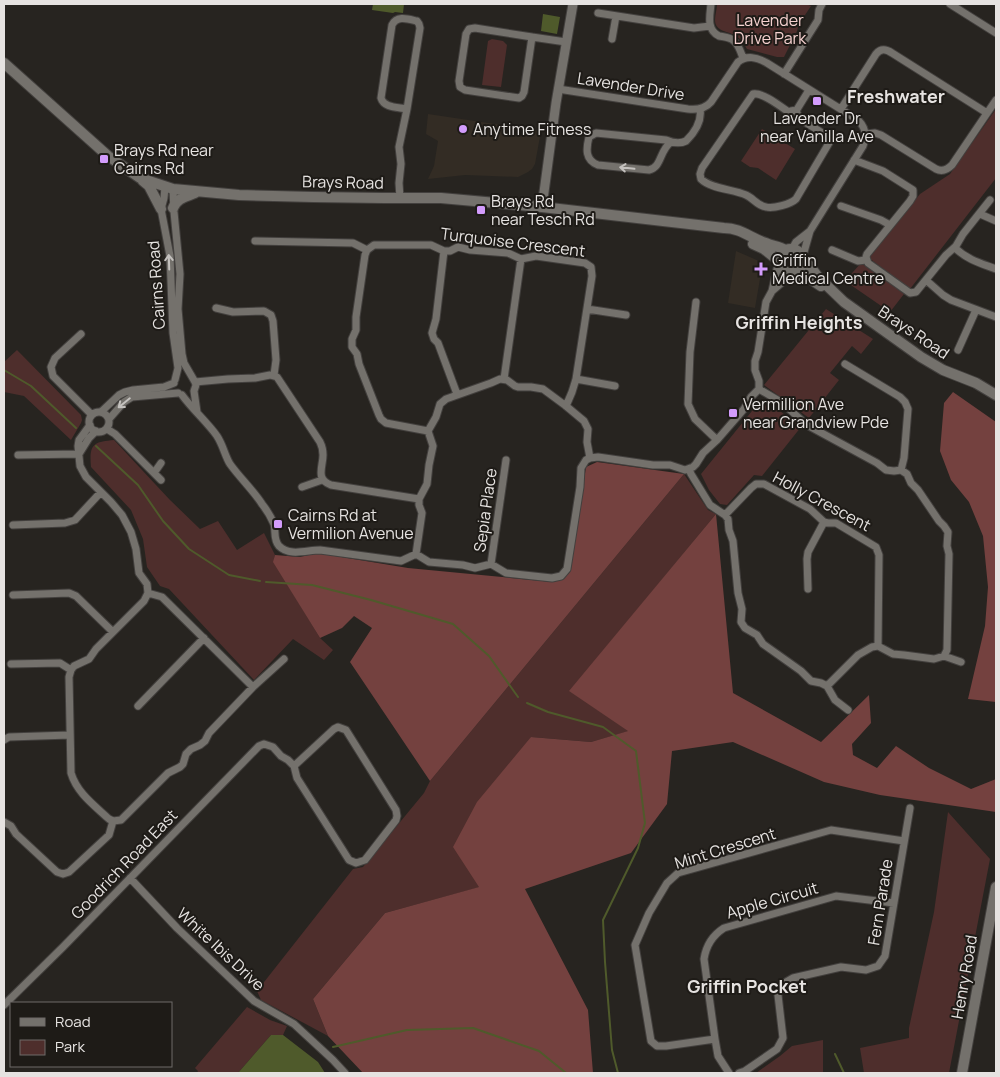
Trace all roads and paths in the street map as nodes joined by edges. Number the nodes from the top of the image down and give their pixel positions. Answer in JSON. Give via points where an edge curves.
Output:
{"nodes":[{"id":1,"x":572,"y":4,"type":"edge"},
{"id":2,"x":711,"y":4,"type":"edge"},
{"id":3,"x":820,"y":4,"type":"edge"},
{"id":4,"x":950,"y":4,"type":"edge"},
{"id":5,"x":598,"y":13,"type":"dead end"},
{"id":6,"x":616,"y":16,"type":"junction"},
{"id":7,"x":710,"y":26,"type":"junction"},
{"id":8,"x":996,"y":33,"type":"edge"},
{"id":9,"x":532,"y":37,"type":"junction"},
{"id":10,"x":612,"y":39,"type":"dead end"},
{"id":11,"x":566,"y":42,"type":"junction"},
{"id":12,"x":744,"y":58,"type":"junction"},
{"id":13,"x":4,"y":63,"type":"edge"},
{"id":14,"x":784,"y":74,"type":"junction"},
{"id":15,"x":558,"y":90,"type":"junction"},
{"id":16,"x":809,"y":90,"type":"junction"},
{"id":17,"x":996,"y":100,"type":"edge"},
{"id":18,"x":407,"y":109,"type":"junction"},
{"id":19,"x":700,"y":109,"type":"junction"},
{"id":20,"x":841,"y":109,"type":"junction"},
{"id":21,"x":987,"y":113,"type":"junction"},
{"id":22,"x":794,"y":114,"type":"junction"},
{"id":23,"x":866,"y":134,"type":"junction"},
{"id":24,"x":657,"y":140,"type":"junction"},
{"id":25,"x":671,"y":142,"type":"junction"},
{"id":26,"x":664,"y":149,"type":"junction"},
{"id":27,"x":854,"y":160,"type":"junction"},
{"id":28,"x":140,"y":178,"type":"junction"},
{"id":29,"x":169,"y":188,"type":"junction"},
{"id":30,"x":199,"y":192,"type":"junction"},
{"id":31,"x":400,"y":198,"type":"junction"},
{"id":32,"x":990,"y":200,"type":"dead end"},
{"id":33,"x":841,"y":206,"type":"dead end"},
{"id":34,"x":542,"y":207,"type":"junction"},
{"id":35,"x":174,"y":208,"type":"junction"},
{"id":36,"x":161,"y":209,"type":"junction"},
{"id":37,"x":980,"y":214,"type":"junction"},
{"id":38,"x":996,"y":221,"type":"edge"},
{"id":39,"x":890,"y":225,"type":"junction"},
{"id":40,"x":724,"y":228,"type":"junction"},
{"id":41,"x":810,"y":231,"type":"junction"},
{"id":42,"x":255,"y":241,"type":"dead end"},
{"id":43,"x":955,"y":248,"type":"junction"},
{"id":44,"x":789,"y":249,"type":"junction"},
{"id":45,"x":367,"y":250,"type":"junction"},
{"id":46,"x":444,"y":250,"type":"junction"},
{"id":47,"x":832,"y":250,"type":"dead end"},
{"id":48,"x":802,"y":258,"type":"junction"},
{"id":49,"x":521,"y":260,"type":"junction"},
{"id":50,"x":866,"y":260,"type":"junction"},
{"id":51,"x":779,"y":264,"type":"junction"},
{"id":52,"x":996,"y":269,"type":"edge"},
{"id":53,"x":793,"y":272,"type":"junction"},
{"id":54,"x":926,"y":280,"type":"junction"},
{"id":55,"x":772,"y":291,"type":"junction"},
{"id":56,"x":696,"y":302,"type":"dead end"},
{"id":57,"x":844,"y":302,"type":"junction"},
{"id":58,"x":216,"y":308,"type":"dead end"},
{"id":59,"x":587,"y":309,"type":"junction"},
{"id":60,"x":976,"y":310,"type":"junction"},
{"id":61,"x":626,"y":315,"type":"dead end"},
{"id":62,"x":996,"y":317,"type":"edge"},
{"id":63,"x":81,"y":334,"type":"dead end"},
{"id":64,"x":958,"y":350,"type":"dead end"},
{"id":65,"x":845,"y":364,"type":"dead end"},
{"id":66,"x":274,"y":375,"type":"junction"},
{"id":67,"x":504,"y":378,"type":"junction"},
{"id":68,"x":193,"y":379,"type":"junction"},
{"id":69,"x":576,"y":379,"type":"junction"},
{"id":70,"x":175,"y":382,"type":"junction"},
{"id":71,"x":615,"y":386,"type":"dead end"},
{"id":72,"x":759,"y":389,"type":"junction"},
{"id":73,"x":194,"y":391,"type":"junction"},
{"id":74,"x":180,"y":394,"type":"junction"},
{"id":75,"x":457,"y":394,"type":"junction"},
{"id":76,"x":996,"y":395,"type":"edge"},
{"id":77,"x":566,"y":406,"type":"junction"},
{"id":78,"x":102,"y":412,"type":"junction"},
{"id":79,"x":197,"y":413,"type":"junction"},
{"id":80,"x":92,"y":415,"type":"junction"},
{"id":81,"x":109,"y":418,"type":"junction"},
{"id":82,"x":90,"y":426,"type":"junction"},
{"id":83,"x":107,"y":428,"type":"junction"},
{"id":84,"x":96,"y":431,"type":"junction"},
{"id":85,"x":428,"y":431,"type":"junction"},
{"id":86,"x":717,"y":440,"type":"junction"},
{"id":87,"x":78,"y":454,"type":"junction"},
{"id":88,"x":18,"y":455,"type":"dead end"},
{"id":89,"x":590,"y":458,"type":"junction"},
{"id":90,"x":506,"y":460,"type":"dead end"},
{"id":91,"x":161,"y":463,"type":"dead end"},
{"id":92,"x":689,"y":469,"type":"junction"},
{"id":93,"x":901,"y":470,"type":"junction"},
{"id":94,"x":154,"y":473,"type":"junction"},
{"id":95,"x":161,"y":480,"type":"dead end"},
{"id":96,"x":322,"y":480,"type":"junction"},
{"id":97,"x":302,"y":488,"type":"dead end"},
{"id":98,"x":101,"y":492,"type":"junction"},
{"id":99,"x":419,"y":498,"type":"junction"},
{"id":100,"x":725,"y":514,"type":"junction"},
{"id":101,"x":824,"y":522,"type":"junction"},
{"id":102,"x":13,"y":525,"type":"dead end"},
{"id":103,"x":416,"y":554,"type":"junction"},
{"id":104,"x":491,"y":564,"type":"junction"},
{"id":105,"x":808,"y":589,"type":"dead end"},
{"id":106,"x":148,"y":593,"type":"junction"},
{"id":107,"x":13,"y":595,"type":"dead end"},
{"id":108,"x":113,"y":632,"type":"junction"},
{"id":109,"x":204,"y":638,"type":"junction"},
{"id":110,"x":878,"y":646,"type":"junction"},
{"id":111,"x":944,"y":656,"type":"junction"},
{"id":112,"x":284,"y":659,"type":"dead end"},
{"id":113,"x":961,"y":662,"type":"dead end"},
{"id":114,"x":11,"y":664,"type":"dead end"},
{"id":115,"x":71,"y":670,"type":"junction"},
{"id":116,"x":827,"y":686,"type":"junction"},
{"id":117,"x":253,"y":687,"type":"junction"},
{"id":118,"x":138,"y":706,"type":"dead end"},
{"id":119,"x":848,"y":710,"type":"dead end"},
{"id":120,"x":70,"y":735,"type":"junction"},
{"id":121,"x":4,"y":740,"type":"edge"},
{"id":122,"x":294,"y":766,"type":"junction"},
{"id":123,"x":910,"y":808,"type":"dead end"},
{"id":124,"x":113,"y":821,"type":"junction"},
{"id":125,"x":4,"y":822,"type":"edge"},
{"id":126,"x":904,"y":841,"type":"junction"},
{"id":127,"x":130,"y":878,"type":"junction"},
{"id":128,"x":996,"y":887,"type":"edge"},
{"id":129,"x":894,"y":903,"type":"junction"},
{"id":130,"x":4,"y":1005,"type":"edge"},
{"id":131,"x":715,"y":1039,"type":"junction"},
{"id":132,"x":345,"y":1073,"type":"edge"},
{"id":133,"x":729,"y":1073,"type":"edge"},
{"id":134,"x":739,"y":1073,"type":"edge"},
{"id":135,"x":962,"y":1073,"type":"edge"}],
"edges":[{"from":1,"to":11,"type":"street"},
{"from":2,"to":7,"type":"street"},
{"from":3,"to":14,"type":"street","via":[[818,20]]},
{"from":4,"to":8,"type":"street"},
{"from":5,"to":6,"type":"street"},
{"from":6,"to":7,"type":"street","via":[[694,28]]},
{"from":6,"to":10,"type":"street"},
{"from":7,"to":12,"type":"street","via":[[718,35],[736,42]]},
{"from":9,"to":9,"type":"street","via":[[521,97],[473,92],[460,87],[469,29]]},
{"from":9,"to":11,"type":"street"},
{"from":11,"to":15,"type":"street"},
{"from":12,"to":14,"type":"street","via":[[761,60]]},
{"from":12,"to":19,"type":"street","name":"Lavender Drive","via":[[712,102]]},
{"from":13,"to":28,"type":"main road","name":"Brays Road","via":[[108,156]]},
{"from":14,"to":16,"type":"street"},
{"from":15,"to":19,"type":"street","name":"Lavender Drive"},
{"from":15,"to":34,"type":"street"},
{"from":16,"to":20,"type":"street"},
{"from":16,"to":22,"type":"street"},
{"from":17,"to":21,"type":"street"},
{"from":18,"to":18,"type":"street","via":[[386,105],[381,98],[392,25],[399,18],[415,20],[420,26]]},
{"from":18,"to":31,"type":"street","via":[[399,147]]},
{"from":19,"to":25,"type":"street","via":[[700,121],[688,140]]},
{"from":20,"to":21,"type":"street","via":[[876,54],[886,50]]},
{"from":20,"to":23,"type":"street","via":[[860,123]]},
{"from":21,"to":23,"type":"street","via":[[952,165],[944,170],[881,134]]},
{"from":22,"to":22,"type":"street","via":[[760,94],[751,96],[701,170],[702,180],[747,195],[765,207],[792,202],[829,142],[825,135]]},
{"from":23,"to":27,"type":"street"},
{"from":24,"to":25,"type":"street"},
{"from":24,"to":26,"type":"street"},
{"from":26,"to":24,"type":"street","one_way":true,"via":[[657,166],[649,170],[598,165],[587,153],[589,137],[596,133]]},
{"from":25,"to":26,"type":"street"},
{"from":27,"to":39,"type":"street","via":[[887,173],[913,190],[910,201]]},
{"from":27,"to":41,"type":"street"},
{"from":28,"to":29,"type":"main road","name":"Brays Road"},
{"from":28,"to":36,"type":"main road","via":[[150,186]]},
{"from":29,"to":30,"type":"main road","name":"Brays Road"},
{"from":29,"to":35,"type":"street","name":"Cairns Road"},
{"from":29,"to":36,"type":"street","name":"Cairns Road"},
{"from":30,"to":31,"type":"main road","name":"Brays Road"},
{"from":30,"to":35,"type":"main road","via":[[180,199]]},
{"from":31,"to":34,"type":"main road","name":"Brays Road","via":[[441,198]]},
{"from":32,"to":37,"type":"street"},
{"from":33,"to":39,"type":"street"},
{"from":34,"to":40,"type":"main road","name":"Brays Road"},
{"from":35,"to":68,"type":"street","name":"Cairns Road","via":[[182,354]]},
{"from":70,"to":36,"type":"street","name":"Cairns Road","one_way":true,"via":[[178,368],[173,334],[170,256]]},
{"from":37,"to":38,"type":"street"},
{"from":37,"to":43,"type":"street"},
{"from":39,"to":50,"type":"street","via":[[867,254]]},
{"from":40,"to":44,"type":"main road","name":"Brays Road","via":[[737,229],[760,241]]},
{"from":40,"to":51,"type":"main road","name":"Brays Road","via":[[764,249]]},
{"from":41,"to":44,"type":"street"},
{"from":41,"to":48,"type":"street"},
{"from":42,"to":45,"type":"street","via":[[353,243]]},
{"from":43,"to":52,"type":"street","via":[[967,258]]},
{"from":43,"to":54,"type":"street"},
{"from":44,"to":48,"type":"main road","via":[[796,250]]},
{"from":44,"to":51,"type":"main road","via":[[780,254]]},
{"from":45,"to":46,"type":"street","name":"Turquoise Crescent","via":[[382,244],[431,245]]},
{"from":45,"to":85,"type":"street","via":[[352,347],[381,419],[386,423]]},
{"from":46,"to":49,"type":"street","name":"Turquoise Crescent","via":[[458,247],[508,253]]},
{"from":46,"to":75,"type":"street","via":[[432,333]]},
{"from":47,"to":50,"type":"street"},
{"from":48,"to":53,"type":"main road","via":[[801,268]]},
{"from":48,"to":57,"type":"main road","name":"Brays Road"},
{"from":49,"to":59,"type":"street","name":"Turquoise Crescent","via":[[536,256],[585,263],[591,267]]},
{"from":49,"to":67,"type":"street"},
{"from":50,"to":54,"type":"street","via":[[910,293],[916,292]]},
{"from":51,"to":53,"type":"main road","via":[[784,271]]},
{"from":51,"to":55,"type":"street"},
{"from":53,"to":55,"type":"street"},
{"from":53,"to":57,"type":"main road","name":"Brays Road","via":[[812,280],[835,299]]},
{"from":54,"to":60,"type":"street","via":[[947,298]]},
{"from":55,"to":72,"type":"street","via":[[766,302],[755,361]]},
{"from":56,"to":86,"type":"street","via":[[688,404],[695,419]]},
{"from":57,"to":76,"type":"main road","name":"Brays Road","via":[[921,357]]},
{"from":58,"to":66,"type":"street","via":[[233,312],[264,311],[271,315],[276,360]]},
{"from":59,"to":61,"type":"street"},
{"from":59,"to":69,"type":"street","name":"Turquoise Crescent"},
{"from":60,"to":62,"type":"street"},
{"from":60,"to":64,"type":"street"},
{"from":63,"to":80,"type":"street","via":[[55,358],[51,367],[53,376]]},
{"from":65,"to":93,"type":"street","via":[[905,402],[908,409]]},
{"from":66,"to":68,"type":"street"},
{"from":66,"to":96,"type":"street","via":[[281,380],[320,442]]},
{"from":67,"to":75,"type":"street"},
{"from":67,"to":77,"type":"street","via":[[518,387],[543,389]]},
{"from":68,"to":70,"type":"street","via":[[186,374]]},
{"from":68,"to":73,"type":"street"},
{"from":69,"to":71,"type":"street"},
{"from":69,"to":77,"type":"street","name":"Turquoise Crescent"},
{"from":70,"to":74,"type":"street","via":[[175,389]]},
{"from":70,"to":78,"type":"street","via":[[164,387],[128,390]]},
{"from":72,"to":86,"type":"street"},
{"from":72,"to":93,"type":"street","via":[[781,402],[807,425],[886,470]]},
{"from":73,"to":74,"type":"street","via":[[189,395]]},
{"from":73,"to":79,"type":"street"},
{"from":74,"to":79,"type":"street"},
{"from":74,"to":81,"type":"street","one_way":true,"via":[[132,397]]},
{"from":75,"to":85,"type":"street","via":[[443,401]]},
{"from":77,"to":89,"type":"street","via":[[586,424]]},
{"from":78,"to":80,"type":"street"},
{"from":78,"to":81,"type":"street"},
{"from":79,"to":103,"type":"street","via":[[217,435],[230,464],[262,503],[274,524],[279,546],[288,551],[320,550],[401,561]]},
{"from":80,"to":82,"type":"street"},
{"from":81,"to":83,"type":"street"},
{"from":82,"to":84,"type":"street"},
{"from":82,"to":87,"type":"street","via":[[79,440]]},
{"from":83,"to":84,"type":"street","via":[[102,432]]},
{"from":83,"to":94,"type":"street"},
{"from":84,"to":87,"type":"street"},
{"from":85,"to":99,"type":"street","via":[[433,446],[427,484]]},
{"from":86,"to":92,"type":"street"},
{"from":87,"to":88,"type":"street"},
{"from":87,"to":98,"type":"street","via":[[86,477]]},
{"from":89,"to":92,"type":"street"},
{"from":89,"to":104,"type":"street","via":[[581,468],[566,570],[561,576],[506,573]]},
{"from":90,"to":104,"type":"street","name":"Sepia Place"},
{"from":91,"to":94,"type":"street"},
{"from":92,"to":100,"type":"street","via":[[710,505]]},
{"from":93,"to":111,"type":"street","via":[[948,532],[947,650]]},
{"from":94,"to":95,"type":"street"},
{"from":96,"to":97,"type":"street"},
{"from":96,"to":99,"type":"street","via":[[331,485]]},
{"from":98,"to":102,"type":"street","via":[[75,520],[65,524]]},
{"from":98,"to":106,"type":"street","via":[[122,515],[131,532]]},
{"from":99,"to":103,"type":"street","via":[[422,513]]},
{"from":100,"to":101,"type":"street","name":"Holly Crescent","via":[[756,484],[764,484],[810,509]]},
{"from":100,"to":116,"type":"street","via":[[733,541],[741,622],[812,681]]},
{"from":101,"to":105,"type":"street","via":[[808,552]]},
{"from":101,"to":110,"type":"street","name":"Holly Crescent","via":[[836,523],[876,547],[879,555]]},
{"from":103,"to":104,"type":"street","via":[[429,562],[475,568]]},
{"from":106,"to":108,"type":"street"},
{"from":106,"to":109,"type":"street","via":[[162,597]]},
{"from":107,"to":108,"type":"street","via":[[69,593]]},
{"from":108,"to":115,"type":"street","via":[[88,659]]},
{"from":109,"to":117,"type":"street"},
{"from":109,"to":118,"type":"street"},
{"from":110,"to":111,"type":"street","via":[[893,654],[934,659]]},
{"from":110,"to":116,"type":"street","via":[[858,655]]},
{"from":111,"to":113,"type":"street"},
{"from":112,"to":117,"type":"street"},
{"from":114,"to":115,"type":"street","via":[[60,663]]},
{"from":115,"to":120,"type":"street"},
{"from":116,"to":119,"type":"street","via":[[835,700]]},
{"from":117,"to":124,"type":"street","via":[[205,741],[186,754],[180,767],[168,773],[122,820]]},
{"from":120,"to":121,"type":"street","via":[[9,737]]},
{"from":120,"to":124,"type":"street","via":[[74,782],[78,790]]},
{"from":122,"to":122,"type":"street","via":[[297,778],[349,860],[356,863],[364,860],[397,816],[346,730],[334,729]]},
{"from":122,"to":127,"type":"street","name":"Goodrich Road East","via":[[273,747],[258,746]]},
{"from":123,"to":126,"type":"street","name":"Fern Parade"},
{"from":124,"to":125,"type":"street","via":[[108,835],[70,872],[62,874],[56,872]]},
{"from":126,"to":129,"type":"street","name":"Fern Parade"},
{"from":126,"to":131,"type":"street","name":"Mint Crescent","via":[[831,830],[678,873],[667,883],[635,945],[650,1041],[657,1046],[666,1046]]},
{"from":127,"to":130,"type":"street","name":"Goodrich Road East"},
{"from":127,"to":132,"type":"street","name":"White Ibis Drive","via":[[254,1001],[294,1024]]},
{"from":128,"to":135,"type":"main road","name":"Henry Road"},
{"from":129,"to":131,"type":"street","name":"Apple Circuit","via":[[836,896],[716,933],[704,959]]},
{"from":129,"to":134,"type":"street","name":"Fern Parade","via":[[885,956],[878,966],[866,970],[841,967],[793,978],[781,985],[778,995],[783,1038],[777,1049]]},
{"from":131,"to":133,"type":"street","name":"Apple Circuit","via":[[718,1056]]}]}
